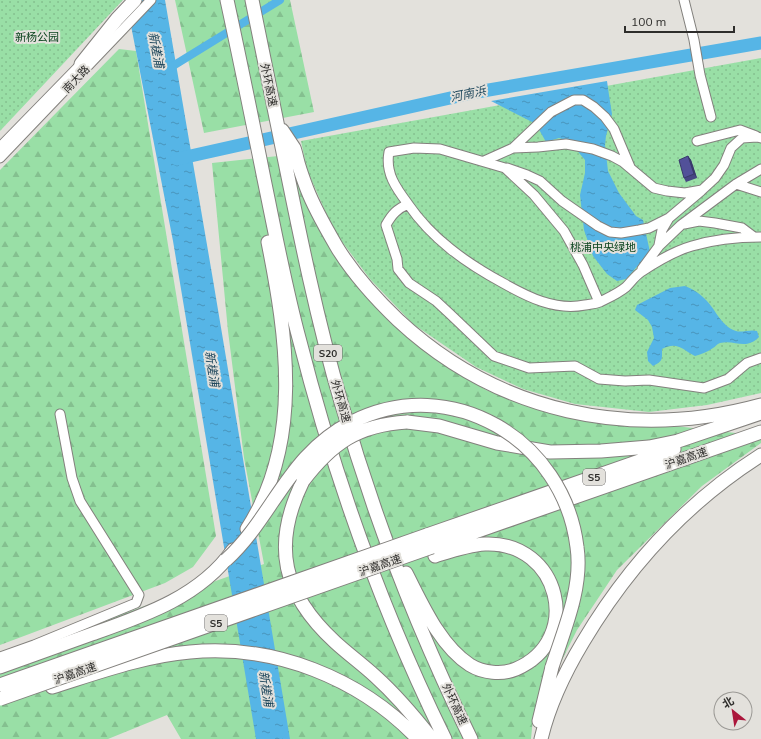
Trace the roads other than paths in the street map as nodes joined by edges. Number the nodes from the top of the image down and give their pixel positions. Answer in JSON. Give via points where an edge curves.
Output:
{"nodes":[{"id":1,"x":135,"y":0,"type":"edge"},
{"id":2,"x":144,"y":0,"type":"edge"},
{"id":3,"x":152,"y":0,"type":"edge"},
{"id":4,"x":227,"y":0,"type":"edge"},
{"id":5,"x":684,"y":0,"type":"edge"},
{"id":6,"x":252,"y":2,"type":"edge"},
{"id":7,"x":81,"y":64,"type":"junction"},
{"id":8,"x":711,"y":117,"type":"dead end"},
{"id":9,"x":759,"y":137,"type":"edge"},
{"id":10,"x":697,"y":141,"type":"dead end"},
{"id":11,"x":0,"y":146,"type":"edge"},
{"id":12,"x":513,"y":148,"type":"junction"},
{"id":13,"x":289,"y":150,"type":"junction"},
{"id":14,"x":255,"y":157,"type":"junction"},
{"id":15,"x":0,"y":158,"type":"edge"},
{"id":16,"x":484,"y":161,"type":"junction"},
{"id":17,"x":505,"y":168,"type":"junction"},
{"id":18,"x":630,"y":168,"type":"junction"},
{"id":19,"x":761,"y":170,"type":"edge"},
{"id":20,"x":736,"y":184,"type":"junction"},
{"id":21,"x":702,"y":190,"type":"junction"},
{"id":22,"x":761,"y":192,"type":"edge"},
{"id":23,"x":408,"y":204,"type":"junction"},
{"id":24,"x":669,"y":218,"type":"junction"},
{"id":25,"x":680,"y":225,"type":"junction"},
{"id":26,"x":758,"y":237,"type":"edge"},
{"id":27,"x":659,"y":246,"type":"junction"},
{"id":28,"x":640,"y":273,"type":"junction"},
{"id":29,"x":598,"y":302,"type":"junction"},
{"id":30,"x":761,"y":358,"type":"edge"},
{"id":31,"x":761,"y":405,"type":"edge"},
{"id":32,"x":761,"y":413,"type":"edge"},
{"id":33,"x":60,"y":414,"type":"dead end"},
{"id":34,"x":761,"y":418,"type":"edge"},
{"id":35,"x":761,"y":432,"type":"edge"},
{"id":36,"x":761,"y":455,"type":"edge"},
{"id":37,"x":431,"y":546,"type":"junction"},
{"id":38,"x":390,"y":551,"type":"junction"},
{"id":39,"x":226,"y":560,"type":"junction"},
{"id":40,"x":0,"y":657,"type":"edge"},
{"id":41,"x":0,"y":666,"type":"edge"},
{"id":42,"x":0,"y":685,"type":"edge"},
{"id":43,"x":0,"y":701,"type":"edge"},
{"id":44,"x":418,"y":739,"type":"edge"},
{"id":45,"x":432,"y":739,"type":"edge"},
{"id":46,"x":445,"y":739,"type":"edge"},
{"id":47,"x":471,"y":739,"type":"edge"},
{"id":48,"x":537,"y":739,"type":"edge"},
{"id":49,"x":541,"y":739,"type":"edge"}],
"edges":[{"from":1,"to":7,"type":"highway"},
{"from":2,"to":7,"type":"street","name":"南大路"},
{"from":3,"to":15,"type":"street","name":"南大路"},
{"from":4,"to":14,"type":"highway","via":[[242,72],[238,85]]},
{"from":5,"to":8,"type":"street"},
{"from":6,"to":13,"type":"highway","name":"外环高速","via":[[277,123]]},
{"from":7,"to":11,"type":"street","name":"南大路"},
{"from":9,"to":10,"type":"street","via":[[740,130]]},
{"from":9,"to":21,"type":"street","via":[[742,138],[731,148],[724,165]]},
{"from":12,"to":16,"type":"street"},
{"from":12,"to":18,"type":"street","via":[[566,144],[612,156]]},
{"from":12,"to":18,"type":"street","via":[[551,112],[574,100],[583,100],[605,116],[614,129]]},
{"from":13,"to":31,"type":"highway","via":[[320,218],[361,281],[414,334],[476,377],[512,394],[552,407],[593,416],[675,420]]},
{"from":13,"to":38,"type":"highway","name":"外环高速","number":"S20","via":[[301,242],[340,402]]},
{"from":14,"to":39,"type":"highway","bridge":true,"via":[[283,324],[285,411],[278,461],[268,489],[254,517]]},
{"from":14,"to":46,"type":"highway","number":"S20","via":[[298,336],[342,487],[396,632]]},
{"from":16,"to":17,"type":"street"},
{"from":16,"to":23,"type":"street","via":[[440,149],[414,148],[390,152],[390,177]]},
{"from":17,"to":24,"type":"street","via":[[540,181],[562,201],[610,232],[621,233],[649,228]]},
{"from":17,"to":29,"type":"street","via":[[534,195],[564,231],[583,265]]},
{"from":18,"to":21,"type":"street","via":[[654,188],[685,193]]},
{"from":19,"to":20,"type":"street"},
{"from":20,"to":22,"type":"street"},
{"from":20,"to":25,"type":"street"},
{"from":21,"to":24,"type":"street"},
{"from":23,"to":29,"type":"street","via":[[457,255],[527,296],[565,307]]},
{"from":23,"to":30,"type":"street","via":[[397,209],[386,225],[398,269],[409,282],[450,314],[494,356],[528,368],[575,366],[599,380],[649,380],[704,388],[728,379],[747,363]]},
{"from":24,"to":27,"type":"street","via":[[662,230]]},
{"from":25,"to":26,"type":"street","via":[[699,221],[715,223],[742,228]]},
{"from":25,"to":27,"type":"street"},
{"from":26,"to":28,"type":"street","via":[[692,246],[672,254]]},
{"from":27,"to":28,"type":"street"},
{"from":28,"to":29,"type":"street","via":[[625,288]]},
{"from":32,"to":45,"type":"highway","bridge":true,"via":[[678,441],[649,447],[601,451],[550,452],[496,443],[439,426],[407,422],[389,423],[355,434],[326,453],[303,481],[294,498],[284,540],[286,566],[293,589],[305,610],[334,641],[406,706]]},
{"from":33,"to":40,"type":"street","via":[[72,478],[80,501],[139,595],[136,603]]},
{"from":34,"to":37,"type":"highway","name":"沪嘉高速","number":"S5"},
{"from":35,"to":37,"type":"highway","name":"沪嘉高速","number":"S5"},
{"from":36,"to":49,"type":"highway","via":[[680,518],[623,583],[591,628],[569,668],[548,713]]},
{"from":37,"to":38,"type":"highway","via":[[468,547],[500,544],[516,548],[530,556],[551,582],[556,598],[552,634],[542,651],[526,665],[508,672],[488,672],[470,666],[454,652],[439,633],[401,564]]},
{"from":37,"to":42,"type":"highway","name":"沪嘉高速","number":"S5","bridge":true},
{"from":37,"to":43,"type":"highway","name":"沪嘉高速","number":"S5","bridge":true},
{"from":38,"to":47,"type":"highway","name":"外环高速","number":"S20","via":[[418,624]]},
{"from":39,"to":41,"type":"highway","via":[[186,594],[163,606],[139,617]]},
{"from":39,"to":48,"type":"highway","bridge":true,"via":[[240,546],[294,469],[330,435],[352,422],[398,407],[427,405],[454,408],[505,430],[528,448],[546,468],[560,491],[573,521],[578,549],[577,579],[571,610],[552,667]]},
{"from":43,"to":44,"type":"highway","via":[[158,657],[191,652],[228,651],[290,661],[344,682],[390,712]]}]}
